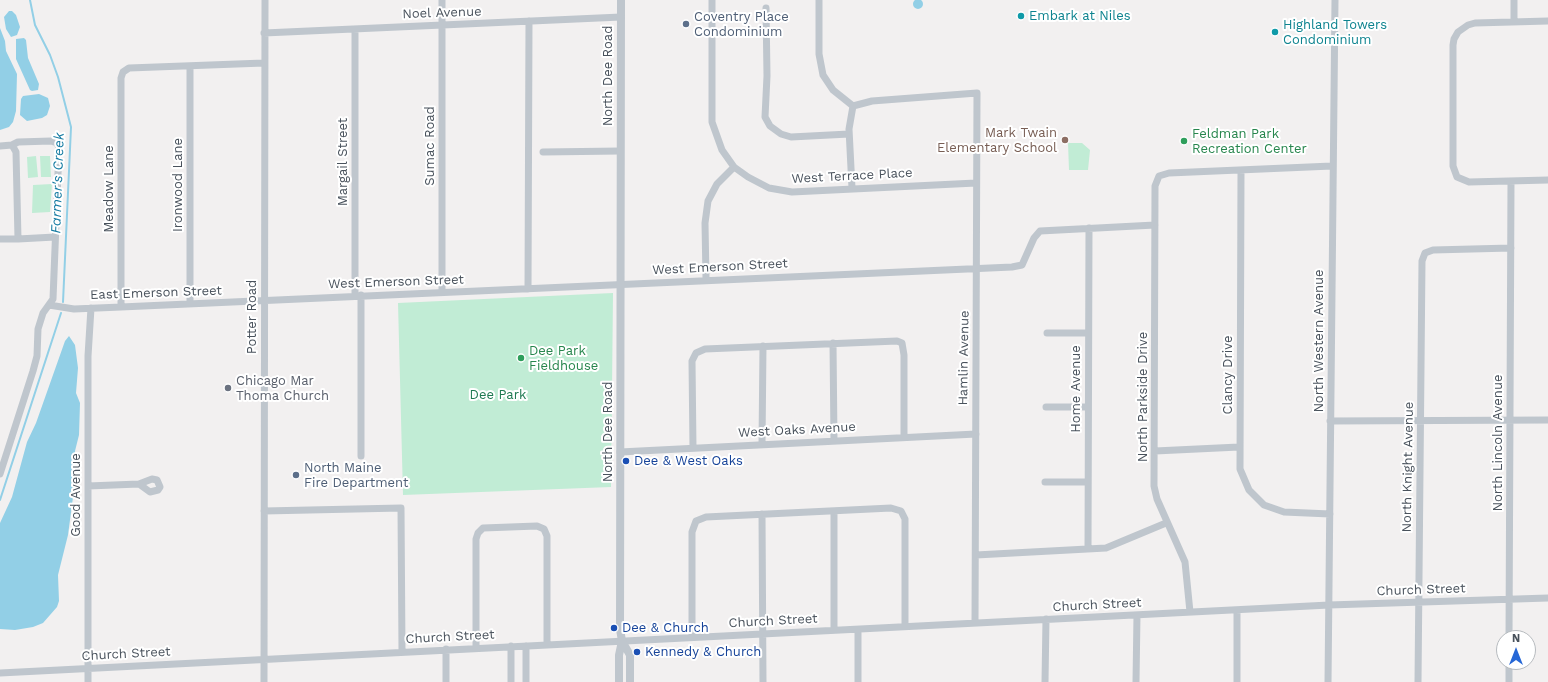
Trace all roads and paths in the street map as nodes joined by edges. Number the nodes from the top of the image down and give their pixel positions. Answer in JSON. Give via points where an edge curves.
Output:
{"nodes":[{"id":1,"x":265,"y":0,"type":"edge"},
{"id":2,"x":442,"y":0,"type":"edge"},
{"id":3,"x":621,"y":0,"type":"edge"},
{"id":4,"x":712,"y":0,"type":"edge"},
{"id":5,"x":819,"y":0,"type":"edge"},
{"id":6,"x":1335,"y":0,"type":"edge"},
{"id":7,"x":1514,"y":0,"type":"edge"},
{"id":8,"x":766,"y":8,"type":"dead end"},
{"id":9,"x":620,"y":17,"type":"junction"},
{"id":10,"x":529,"y":21,"type":"junction"},
{"id":11,"x":1548,"y":21,"type":"edge"},
{"id":12,"x":1514,"y":22,"type":"junction"},
{"id":13,"x":442,"y":25,"type":"junction"},
{"id":14,"x":355,"y":29,"type":"junction"},
{"id":15,"x":264,"y":33,"type":"junction"},
{"id":16,"x":264,"y":63,"type":"junction"},
{"id":17,"x":190,"y":66,"type":"junction"},
{"id":18,"x":853,"y":106,"type":"junction"},
{"id":19,"x":849,"y":134,"type":"junction"},
{"id":20,"x":12,"y":145,"type":"junction"},
{"id":21,"x":0,"y":146,"type":"edge"},
{"id":22,"x":620,"y":151,"type":"junction"},
{"id":23,"x":543,"y":152,"type":"dead end"},
{"id":24,"x":1332,"y":166,"type":"junction"},
{"id":25,"x":734,"y":167,"type":"junction"},
{"id":26,"x":1242,"y":170,"type":"junction"},
{"id":27,"x":1548,"y":180,"type":"edge"},
{"id":28,"x":1511,"y":181,"type":"junction"},
{"id":29,"x":976,"y":183,"type":"junction"},
{"id":30,"x":852,"y":188,"type":"junction"},
{"id":31,"x":1155,"y":225,"type":"junction"},
{"id":32,"x":1089,"y":228,"type":"junction"},
{"id":33,"x":55,"y":237,"type":"junction"},
{"id":34,"x":0,"y":239,"type":"edge"},
{"id":35,"x":18,"y":239,"type":"junction"},
{"id":36,"x":1511,"y":248,"type":"junction"},
{"id":37,"x":977,"y":268,"type":"junction"},
{"id":38,"x":706,"y":279,"type":"junction"},
{"id":39,"x":620,"y":284,"type":"junction"},
{"id":40,"x":528,"y":289,"type":"junction"},
{"id":41,"x":442,"y":292,"type":"junction"},
{"id":42,"x":358,"y":295,"type":"junction"},
{"id":43,"x":264,"y":301,"type":"junction"},
{"id":44,"x":190,"y":304,"type":"junction"},
{"id":45,"x":49,"y":305,"type":"junction"},
{"id":46,"x":121,"y":307,"type":"junction"},
{"id":47,"x":91,"y":308,"type":"junction"},
{"id":48,"x":1047,"y":333,"type":"dead end"},
{"id":49,"x":1088,"y":333,"type":"junction"},
{"id":50,"x":833,"y":343,"type":"junction"},
{"id":51,"x":763,"y":346,"type":"junction"},
{"id":52,"x":1046,"y":407,"type":"dead end"},
{"id":53,"x":1088,"y":407,"type":"junction"},
{"id":54,"x":1548,"y":420,"type":"edge"},
{"id":55,"x":1330,"y":421,"type":"junction"},
{"id":56,"x":1420,"y":421,"type":"junction"},
{"id":57,"x":1510,"y":421,"type":"junction"},
{"id":58,"x":976,"y":434,"type":"junction"},
{"id":59,"x":904,"y":437,"type":"junction"},
{"id":60,"x":834,"y":441,"type":"junction"},
{"id":61,"x":762,"y":444,"type":"junction"},
{"id":62,"x":1239,"y":447,"type":"junction"},
{"id":63,"x":693,"y":448,"type":"junction"},
{"id":64,"x":1155,"y":451,"type":"junction"},
{"id":65,"x":620,"y":452,"type":"junction"},
{"id":66,"x":361,"y":456,"type":"dead end"},
{"id":67,"x":0,"y":474,"type":"edge"},
{"id":68,"x":1045,"y":482,"type":"dead end"},
{"id":69,"x":1088,"y":482,"type":"junction"},
{"id":70,"x":139,"y":484,"type":"dead end"},
{"id":71,"x":88,"y":486,"type":"junction"},
{"id":72,"x":264,"y":511,"type":"junction"},
{"id":73,"x":834,"y":511,"type":"junction"},
{"id":74,"x":762,"y":514,"type":"junction"},
{"id":75,"x":1330,"y":514,"type":"junction"},
{"id":76,"x":1166,"y":523,"type":"junction"},
{"id":77,"x":1088,"y":550,"type":"junction"},
{"id":78,"x":976,"y":555,"type":"junction"},
{"id":79,"x":1548,"y":598,"type":"edge"},
{"id":80,"x":1509,"y":600,"type":"junction"},
{"id":81,"x":1418,"y":602,"type":"junction"},
{"id":82,"x":1329,"y":605,"type":"junction"},
{"id":83,"x":1237,"y":610,"type":"junction"},
{"id":84,"x":1190,"y":612,"type":"junction"},
{"id":85,"x":1137,"y":614,"type":"junction"},
{"id":86,"x":1046,"y":619,"type":"junction"},
{"id":87,"x":976,"y":623,"type":"junction"},
{"id":88,"x":905,"y":626,"type":"junction"},
{"id":89,"x":834,"y":630,"type":"junction"},
{"id":90,"x":858,"y":630,"type":"junction"},
{"id":91,"x":1509,"y":630,"type":"edge"},
{"id":92,"x":763,"y":634,"type":"junction"},
{"id":93,"x":692,"y":637,"type":"junction"},
{"id":94,"x":622,"y":641,"type":"junction"},
{"id":95,"x":547,"y":644,"type":"junction"},
{"id":96,"x":511,"y":646,"type":"junction"},
{"id":97,"x":526,"y":646,"type":"junction"},
{"id":98,"x":476,"y":648,"type":"junction"},
{"id":99,"x":446,"y":650,"type":"junction"},
{"id":100,"x":402,"y":651,"type":"junction"},
{"id":101,"x":264,"y":658,"type":"junction"},
{"id":102,"x":88,"y":668,"type":"junction"},
{"id":103,"x":1510,"y":670,"type":"edge"},
{"id":104,"x":0,"y":672,"type":"edge"},
{"id":105,"x":88,"y":682,"type":"edge"},
{"id":106,"x":264,"y":682,"type":"edge"},
{"id":107,"x":446,"y":682,"type":"edge"},
{"id":108,"x":511,"y":682,"type":"edge"},
{"id":109,"x":526,"y":682,"type":"edge"},
{"id":110,"x":619,"y":682,"type":"edge"},
{"id":111,"x":630,"y":682,"type":"edge"},
{"id":112,"x":763,"y":682,"type":"edge"},
{"id":113,"x":858,"y":682,"type":"edge"},
{"id":114,"x":1045,"y":682,"type":"edge"},
{"id":115,"x":1136,"y":682,"type":"edge"},
{"id":116,"x":1237,"y":682,"type":"edge"},
{"id":117,"x":1328,"y":682,"type":"edge"},
{"id":118,"x":1418,"y":682,"type":"edge"},
{"id":119,"x":1510,"y":682,"type":"edge"}],
"edges":[{"from":1,"to":15,"type":"street","name":"Potter Road"},
{"from":2,"to":13,"type":"street","name":"Sumac Road"},
{"from":3,"to":9,"type":"street","name":"North Dee Road"},
{"from":4,"to":25,"type":"street","via":[[712,122],[722,150]]},
{"from":5,"to":18,"type":"street","via":[[819,54],[823,75],[833,90]]},
{"from":6,"to":24,"type":"street","name":"North Western Avenue"},
{"from":7,"to":12,"type":"street"},
{"from":8,"to":19,"type":"street","via":[[765,117],[770,126],[791,137]]},
{"from":9,"to":10,"type":"street","name":"Noel Avenue"},
{"from":9,"to":22,"type":"street","name":"North Dee Road"},
{"from":10,"to":13,"type":"street","name":"Noel Avenue"},
{"from":10,"to":40,"type":"street"},
{"from":11,"to":12,"type":"street"},
{"from":12,"to":28,"type":"street","via":[[1468,25],[1458,32],[1453,45],[1454,171],[1457,176],[1469,182]]},
{"from":13,"to":14,"type":"street","name":"Noel Avenue"},
{"from":13,"to":41,"type":"street","name":"Sumac Road"},
{"from":14,"to":15,"type":"street","name":"Noel Avenue"},
{"from":14,"to":42,"type":"street","name":"Margail Street"},
{"from":15,"to":16,"type":"street","name":"Potter Road"},
{"from":16,"to":17,"type":"street"},
{"from":16,"to":43,"type":"street","name":"Potter Road"},
{"from":17,"to":44,"type":"street","name":"Ironwood Lane"},
{"from":17,"to":46,"type":"street","name":"Meadow Lane","via":[[129,68],[120,78]]},
{"from":18,"to":19,"type":"street"},
{"from":18,"to":29,"type":"street","name":"Hamlin Avenue","via":[[872,100],[977,93]]},
{"from":19,"to":30,"type":"street"},
{"from":20,"to":21,"type":"street"},
{"from":20,"to":33,"type":"street","via":[[18,142],[57,143],[59,148]]},
{"from":20,"to":35,"type":"street","via":[[16,152]]},
{"from":22,"to":23,"type":"street"},
{"from":22,"to":39,"type":"street","name":"North Dee Road"},
{"from":24,"to":26,"type":"street"},
{"from":24,"to":55,"type":"street","name":"North Western Avenue"},
{"from":25,"to":30,"type":"street","name":"West Terrace Place","via":[[758,183],[780,191]]},
{"from":25,"to":38,"type":"street","via":[[717,184],[708,201],[705,223]]},
{"from":26,"to":31,"type":"street","name":"North Parkside Drive","via":[[1169,173],[1159,176],[1155,186]]},
{"from":26,"to":62,"type":"street","name":"Clancy Drive"},
{"from":27,"to":28,"type":"street"},
{"from":28,"to":36,"type":"street","name":"North Lincoln Avenue"},
{"from":29,"to":30,"type":"street","name":"West Terrace Place"},
{"from":29,"to":37,"type":"street","name":"Hamlin Avenue"},
{"from":31,"to":32,"type":"street","name":"West Emerson Street"},
{"from":31,"to":64,"type":"street","name":"North Parkside Drive"},
{"from":32,"to":37,"type":"street","name":"West Emerson Street","via":[[1040,231],[1022,264],[1012,267]]},
{"from":32,"to":49,"type":"street","name":"Home Avenue"},
{"from":33,"to":35,"type":"street"},
{"from":33,"to":45,"type":"street","via":[[53,299]]},
{"from":34,"to":35,"type":"street"},
{"from":36,"to":56,"type":"street","name":"North Knight Avenue","via":[[1433,250],[1425,253],[1422,261]]},
{"from":36,"to":57,"type":"street","name":"North Lincoln Avenue"},
{"from":37,"to":38,"type":"street","name":"West Emerson Street"},
{"from":37,"to":58,"type":"street","name":"Hamlin Avenue"},
{"from":38,"to":39,"type":"street","name":"West Emerson Street"},
{"from":39,"to":40,"type":"street","name":"West Emerson Street"},
{"from":39,"to":65,"type":"street","name":"North Dee Road"},
{"from":40,"to":41,"type":"street","name":"West Emerson Street"},
{"from":41,"to":42,"type":"street","name":"West Emerson Street"},
{"from":42,"to":43,"type":"street","name":"West Emerson Street"},
{"from":42,"to":66,"type":"street","name":"Margail Street"},
{"from":43,"to":44,"type":"street","name":"East Emerson Street"},
{"from":43,"to":72,"type":"street","name":"Potter Road"},
{"from":44,"to":46,"type":"street","name":"East Emerson Street"},
{"from":45,"to":47,"type":"street","name":"East Emerson Street","via":[[74,309]]},
{"from":45,"to":67,"type":"street","via":[[43,313],[38,329],[37,356]]},
{"from":46,"to":47,"type":"street","name":"East Emerson Street"},
{"from":47,"to":71,"type":"street","name":"Good Avenue","via":[[88,356]]},
{"from":48,"to":49,"type":"street"},
{"from":49,"to":53,"type":"street","name":"Home Avenue"},
{"from":50,"to":51,"type":"street"},
{"from":50,"to":59,"type":"street","via":[[892,340],[902,343]]},
{"from":50,"to":60,"type":"street"},
{"from":51,"to":61,"type":"street"},
{"from":51,"to":63,"type":"street","via":[[705,349],[696,353],[692,361]]},
{"from":52,"to":53,"type":"street"},
{"from":53,"to":69,"type":"street","name":"Home Avenue"},
{"from":54,"to":57,"type":"street"},
{"from":55,"to":56,"type":"street"},
{"from":55,"to":75,"type":"street","name":"North Western Avenue"},
{"from":56,"to":57,"type":"street"},
{"from":56,"to":81,"type":"street","name":"North Knight Avenue"},
{"from":57,"to":80,"type":"street","name":"North Lincoln Avenue"},
{"from":58,"to":59,"type":"street","name":"West Oaks Avenue"},
{"from":58,"to":78,"type":"street","name":"Hamlin Avenue"},
{"from":59,"to":60,"type":"street","name":"West Oaks Avenue"},
{"from":60,"to":61,"type":"street","name":"West Oaks Avenue"},
{"from":61,"to":63,"type":"street","name":"West Oaks Avenue"},
{"from":62,"to":64,"type":"street"},
{"from":62,"to":75,"type":"street","name":"Clancy Drive","via":[[1240,469],[1244,482],[1264,505],[1284,512]]},
{"from":63,"to":65,"type":"street","name":"West Oaks Avenue"},
{"from":64,"to":76,"type":"street","name":"North Parkside Drive","via":[[1155,492]]},
{"from":65,"to":94,"type":"street","name":"North Dee Road"},
{"from":68,"to":69,"type":"street"},
{"from":69,"to":77,"type":"street","name":"Home Avenue"},
{"from":70,"to":71,"type":"street"},
{"from":71,"to":102,"type":"street","name":"Good Avenue"},
{"from":72,"to":100,"type":"street","via":[[401,508]]},
{"from":72,"to":101,"type":"street","name":"Potter Road"},
{"from":73,"to":74,"type":"street"},
{"from":73,"to":88,"type":"street","via":[[891,508],[900,511],[905,519]]},
{"from":73,"to":89,"type":"street"},
{"from":74,"to":92,"type":"street"},
{"from":74,"to":93,"type":"street","via":[[706,517],[696,521],[692,532]]},
{"from":75,"to":82,"type":"street","name":"North Western Avenue"},
{"from":76,"to":77,"type":"street","via":[[1119,544]]},
{"from":76,"to":84,"type":"street","name":"North Parkside Drive","via":[[1185,562]]},
{"from":77,"to":78,"type":"street"},
{"from":78,"to":87,"type":"street","name":"Hamlin Avenue"},
{"from":79,"to":80,"type":"street","name":"Church Street"},
{"from":80,"to":81,"type":"street","name":"Church Street"},
{"from":80,"to":91,"type":"street","name":"North Lincoln Avenue"},
{"from":81,"to":82,"type":"street","name":"Church Street"},
{"from":81,"to":118,"type":"street","name":"North Knight Avenue"},
{"from":82,"to":83,"type":"street","name":"Church Street"},
{"from":82,"to":117,"type":"street","name":"North Western Avenue"},
{"from":83,"to":84,"type":"street","name":"Church Street"},
{"from":83,"to":116,"type":"street"},
{"from":84,"to":85,"type":"street","name":"Church Street"},
{"from":85,"to":86,"type":"street","name":"Church Street"},
{"from":85,"to":115,"type":"street"},
{"from":86,"to":87,"type":"street","name":"Church Street"},
{"from":86,"to":114,"type":"street"},
{"from":87,"to":88,"type":"street","name":"Church Street"},
{"from":88,"to":90,"type":"street","name":"Church Street"},
{"from":89,"to":90,"type":"street","name":"Church Street"},
{"from":89,"to":92,"type":"street","name":"Church Street"},
{"from":90,"to":113,"type":"street"},
{"from":92,"to":93,"type":"street","name":"Church Street"},
{"from":92,"to":112,"type":"street"},
{"from":93,"to":94,"type":"street","name":"Church Street"},
{"from":94,"to":95,"type":"street","name":"Church Street"},
{"from":94,"to":110,"type":"street"},
{"from":94,"to":111,"type":"street","via":[[630,655]]},
{"from":95,"to":97,"type":"street","name":"Church Street"},
{"from":95,"to":98,"type":"street","via":[[547,536],[544,529],[537,526],[482,528],[476,539]]},
{"from":96,"to":97,"type":"street","name":"Church Street"},
{"from":96,"to":98,"type":"street","name":"Church Street"},
{"from":96,"to":108,"type":"street"},
{"from":97,"to":109,"type":"street"},
{"from":98,"to":99,"type":"street","name":"Church Street"},
{"from":99,"to":100,"type":"street","name":"Church Street"},
{"from":99,"to":107,"type":"street"},
{"from":100,"to":101,"type":"street","name":"Church Street"},
{"from":101,"to":102,"type":"street","name":"Church Street"},
{"from":101,"to":106,"type":"street","name":"Potter Road"},
{"from":102,"to":104,"type":"street","name":"Church Street"},
{"from":102,"to":105,"type":"street","name":"Good Avenue"},
{"from":103,"to":119,"type":"street"}]}
